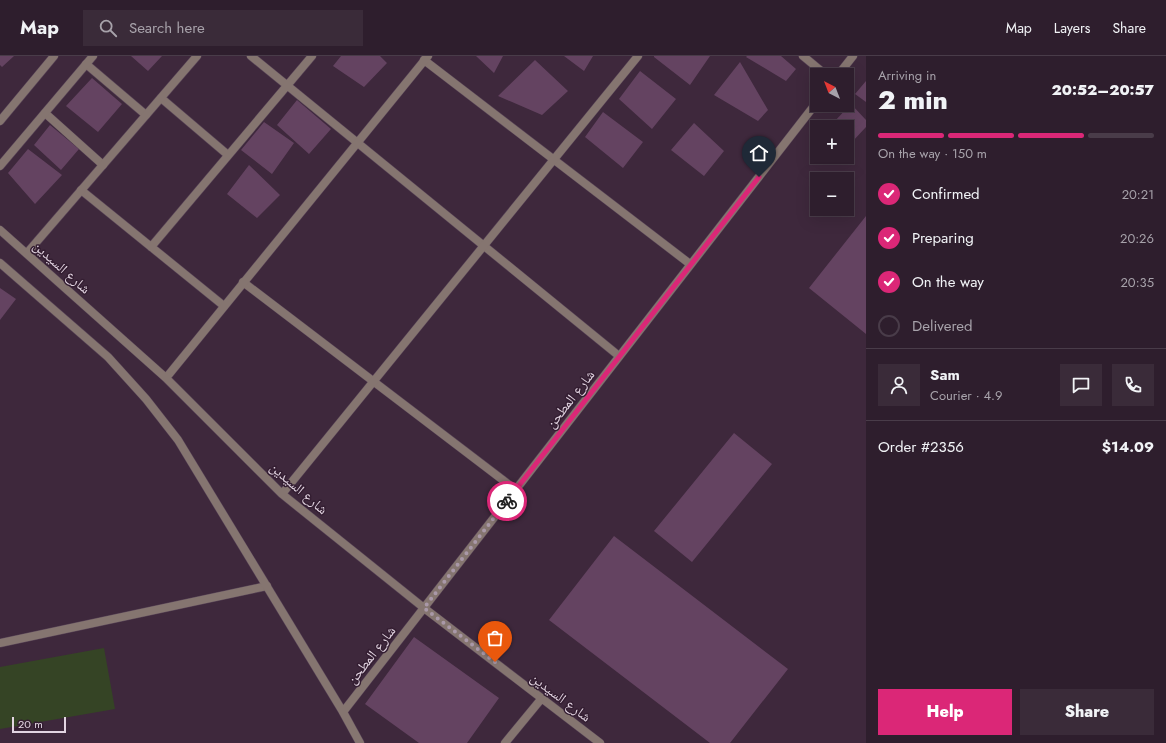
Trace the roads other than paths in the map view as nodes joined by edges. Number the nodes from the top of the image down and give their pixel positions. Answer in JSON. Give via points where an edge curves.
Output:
{"nodes":[{"id":1,"x":54,"y":56,"type":"edge"},
{"id":2,"x":93,"y":56,"type":"edge"},
{"id":3,"x":197,"y":56,"type":"edge"},
{"id":4,"x":252,"y":56,"type":"edge"},
{"id":5,"x":312,"y":56,"type":"edge"},
{"id":6,"x":638,"y":56,"type":"edge"},
{"id":7,"x":803,"y":56,"type":"edge"},
{"id":8,"x":853,"y":56,"type":"edge"},
{"id":9,"x":426,"y":58,"type":"edge"},
{"id":10,"x":86,"y":64,"type":"junction"},
{"id":11,"x":818,"y":68,"type":"edge"},
{"id":12,"x":844,"y":68,"type":"edge"},
{"id":13,"x":287,"y":85,"type":"junction"},
{"id":14,"x":161,"y":98,"type":"junction"},
{"id":15,"x":810,"y":111,"type":"edge"},
{"id":16,"x":44,"y":113,"type":"junction"},
{"id":17,"x":146,"y":115,"type":"junction"},
{"id":18,"x":0,"y":121,"type":"edge"},
{"id":19,"x":358,"y":142,"type":"junction"},
{"id":20,"x":228,"y":155,"type":"junction"},
{"id":21,"x":554,"y":159,"type":"junction"},
{"id":22,"x":103,"y":165,"type":"junction"},
{"id":23,"x":0,"y":166,"type":"edge"},
{"id":24,"x":81,"y":190,"type":"junction"},
{"id":25,"x":0,"y":230,"type":"edge"},
{"id":26,"x":484,"y":245,"type":"junction"},
{"id":27,"x":151,"y":247,"type":"junction"},
{"id":28,"x":27,"y":253,"type":"junction"},
{"id":29,"x":0,"y":263,"type":"edge"},
{"id":30,"x":690,"y":264,"type":"junction"},
{"id":31,"x":243,"y":282,"type":"junction"},
{"id":32,"x":224,"y":306,"type":"junction"},
{"id":33,"x":619,"y":356,"type":"junction"},
{"id":34,"x":166,"y":378,"type":"junction"},
{"id":35,"x":373,"y":381,"type":"junction"},
{"id":36,"x":516,"y":490,"type":"junction"},
{"id":37,"x":282,"y":494,"type":"junction"},
{"id":38,"x":267,"y":586,"type":"junction"},
{"id":39,"x":424,"y":608,"type":"junction"},
{"id":40,"x":0,"y":643,"type":"edge"},
{"id":41,"x":542,"y":698,"type":"junction"},
{"id":42,"x":343,"y":712,"type":"junction"},
{"id":43,"x":360,"y":743,"type":"edge"},
{"id":44,"x":505,"y":743,"type":"edge"},
{"id":45,"x":600,"y":743,"type":"edge"}],
"edges":[{"from":1,"to":18,"type":"street"},
{"from":2,"to":10,"type":"street"},
{"from":3,"to":14,"type":"street"},
{"from":4,"to":13,"type":"street"},
{"from":5,"to":13,"type":"street"},
{"from":6,"to":21,"type":"street"},
{"from":7,"to":11,"type":"street"},
{"from":8,"to":12,"type":"street"},
{"from":9,"to":19,"type":"street"},
{"from":9,"to":21,"type":"street"},
{"from":10,"to":16,"type":"street"},
{"from":10,"to":17,"type":"street"},
{"from":13,"to":19,"type":"street"},
{"from":13,"to":20,"type":"street"},
{"from":14,"to":17,"type":"street"},
{"from":14,"to":20,"type":"street"},
{"from":15,"to":30,"type":"street","name":"شارع المطحن"},
{"from":16,"to":22,"type":"street"},
{"from":16,"to":23,"type":"street"},
{"from":17,"to":22,"type":"street"},
{"from":19,"to":26,"type":"street"},
{"from":19,"to":31,"type":"street"},
{"from":20,"to":27,"type":"street"},
{"from":21,"to":26,"type":"street"},
{"from":21,"to":30,"type":"street"},
{"from":22,"to":24,"type":"street"},
{"from":24,"to":27,"type":"street"},
{"from":24,"to":28,"type":"street"},
{"from":25,"to":28,"type":"street","name":"شارع السيدين"},
{"from":26,"to":33,"type":"street"},
{"from":26,"to":35,"type":"street"},
{"from":27,"to":32,"type":"street"},
{"from":28,"to":34,"type":"street","name":"شارع السيدين"},
{"from":29,"to":38,"type":"street","via":[[108,356],[146,399],[178,440]]},
{"from":30,"to":33,"type":"street","name":"شارع المطحن"},
{"from":31,"to":32,"type":"street"},
{"from":31,"to":35,"type":"street"},
{"from":32,"to":34,"type":"street"},
{"from":33,"to":36,"type":"street","name":"شارع المطحن"},
{"from":34,"to":37,"type":"street","name":"شارع السيدين"},
{"from":35,"to":36,"type":"street"},
{"from":35,"to":37,"type":"street"},
{"from":36,"to":39,"type":"street","name":"شارع المطحن"},
{"from":37,"to":39,"type":"street","name":"شارع السيدين"},
{"from":38,"to":40,"type":"street"},
{"from":38,"to":42,"type":"street"},
{"from":39,"to":41,"type":"street","name":"شارع السيدين"},
{"from":39,"to":42,"type":"street","name":"شارع المطحن"},
{"from":41,"to":44,"type":"street"},
{"from":41,"to":45,"type":"street","name":"شارع السيدين"},
{"from":42,"to":43,"type":"street"}]}
